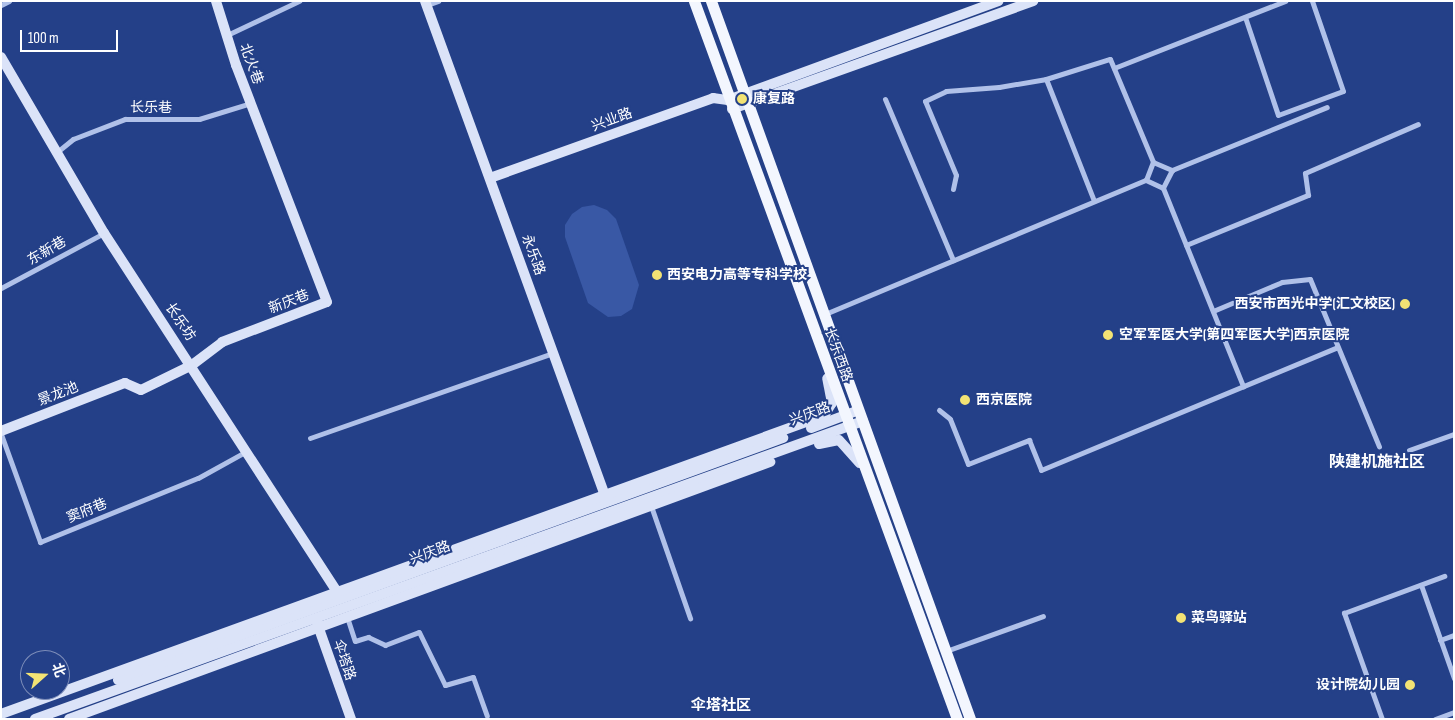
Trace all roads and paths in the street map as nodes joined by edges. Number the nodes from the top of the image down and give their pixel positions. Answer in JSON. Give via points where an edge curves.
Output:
{"nodes":[{"id":1,"x":9,"y":1,"type":"edge"},
{"id":2,"x":216,"y":1,"type":"edge"},
{"id":3,"x":299,"y":1,"type":"edge"},
{"id":4,"x":438,"y":1,"type":"edge"},
{"id":5,"x":694,"y":1,"type":"edge"},
{"id":6,"x":711,"y":1,"type":"edge"},
{"id":7,"x":998,"y":1,"type":"edge"},
{"id":8,"x":1033,"y":1,"type":"edge"},
{"id":9,"x":1286,"y":1,"type":"edge"},
{"id":10,"x":1312,"y":1,"type":"edge"},
{"id":11,"x":426,"y":3,"type":"edge"},
{"id":12,"x":1,"y":5,"type":"edge"},
{"id":13,"x":1245,"y":17,"type":"junction"},
{"id":14,"x":226,"y":35,"type":"junction"},
{"id":15,"x":1,"y":57,"type":"edge"},
{"id":16,"x":1114,"y":68,"type":"junction"},
{"id":17,"x":5,"y":71,"type":"edge"},
{"id":18,"x":1046,"y":79,"type":"junction"},
{"id":19,"x":746,"y":99,"type":"junction"},
{"id":20,"x":885,"y":99,"type":"dead end"},
{"id":21,"x":251,"y":103,"type":"junction"},
{"id":22,"x":730,"y":104,"type":"junction"},
{"id":23,"x":1327,"y":107,"type":"dead end"},
{"id":24,"x":1418,"y":124,"type":"dead end"},
{"id":25,"x":57,"y":152,"type":"junction"},
{"id":26,"x":1153,"y":162,"type":"junction"},
{"id":27,"x":1172,"y":170,"type":"junction"},
{"id":28,"x":490,"y":178,"type":"junction"},
{"id":29,"x":1146,"y":180,"type":"junction"},
{"id":30,"x":1163,"y":188,"type":"junction"},
{"id":31,"x":953,"y":189,"type":"dead end"},
{"id":32,"x":1094,"y":201,"type":"junction"},
{"id":33,"x":104,"y":233,"type":"junction"},
{"id":34,"x":1186,"y":245,"type":"junction"},
{"id":35,"x":953,"y":260,"type":"junction"},
{"id":36,"x":1,"y":288,"type":"edge"},
{"id":37,"x":1213,"y":311,"type":"junction"},
{"id":38,"x":824,"y":314,"type":"junction"},
{"id":39,"x":1336,"y":348,"type":"junction"},
{"id":40,"x":553,"y":353,"type":"junction"},
{"id":41,"x":824,"y":358,"type":"junction"},
{"id":42,"x":192,"y":365,"type":"junction"},
{"id":43,"x":125,"y":383,"type":"joint"},
{"id":44,"x":1243,"y":386,"type":"junction"},
{"id":45,"x":939,"y":410,"type":"dead end"},
{"id":46,"x":861,"y":416,"type":"junction"},
{"id":47,"x":846,"y":421,"type":"junction"},
{"id":48,"x":792,"y":428,"type":"junction"},
{"id":49,"x":810,"y":428,"type":"junction"},
{"id":50,"x":1,"y":432,"type":"edge"},
{"id":51,"x":1454,"y":434,"type":"edge"},
{"id":52,"x":310,"y":438,"type":"dead end"},
{"id":53,"x":1379,"y":446,"type":"dead end"},
{"id":54,"x":1410,"y":450,"type":"dead end"},
{"id":55,"x":247,"y":451,"type":"junction"},
{"id":56,"x":865,"y":471,"type":"junction"},
{"id":57,"x":651,"y":506,"type":"junction"},
{"id":58,"x":610,"y":507,"type":"junction"},
{"id":59,"x":1444,"y":576,"type":"dead end"},
{"id":60,"x":1421,"y":585,"type":"junction"},
{"id":61,"x":340,"y":596,"type":"junction"},
{"id":62,"x":1043,"y":616,"type":"dead end"},
{"id":63,"x":347,"y":617,"type":"junction"},
{"id":64,"x":315,"y":618,"type":"junction"},
{"id":65,"x":690,"y":618,"type":"dead end"},
{"id":66,"x":1454,"y":635,"type":"edge"},
{"id":67,"x":1440,"y":640,"type":"junction"},
{"id":68,"x":946,"y":651,"type":"junction"},
{"id":69,"x":1454,"y":678,"type":"edge"},
{"id":70,"x":1454,"y":712,"type":"edge"},
{"id":71,"x":1,"y":714,"type":"edge"},
{"id":72,"x":487,"y":716,"type":"dead end"},
{"id":73,"x":8,"y":719,"type":"edge"},
{"id":74,"x":35,"y":719,"type":"edge"},
{"id":75,"x":69,"y":719,"type":"edge"},
{"id":76,"x":351,"y":719,"type":"edge"},
{"id":77,"x":957,"y":719,"type":"edge"},
{"id":78,"x":970,"y":719,"type":"edge"},
{"id":79,"x":1382,"y":719,"type":"edge"},
{"id":80,"x":1435,"y":719,"type":"edge"}],
"edges":[{"from":1,"to":12,"type":"street"},
{"from":2,"to":14,"type":"street","name":"北火巷"},
{"from":3,"to":14,"type":"street","name":"北火巷"},
{"from":4,"to":11,"type":"street"},
{"from":5,"to":22,"type":"main road","name":"长乐西路"},
{"from":6,"to":19,"type":"main road","name":"长乐西路"},
{"from":7,"to":19,"type":"street"},
{"from":8,"to":19,"type":"street"},
{"from":9,"to":13,"type":"street"},
{"from":10,"to":13,"type":"street","via":[[1343,91],[1278,115]]},
{"from":11,"to":28,"type":"street","name":"永乐路"},
{"from":13,"to":16,"type":"street"},
{"from":14,"to":21,"type":"street","name":"北火巷"},
{"from":15,"to":17,"type":"street","name":"长乐坊"},
{"from":16,"to":18,"type":"street","via":[[1110,60]]},
{"from":16,"to":26,"type":"street"},
{"from":17,"to":25,"type":"street","name":"长乐坊"},
{"from":18,"to":31,"type":"street","via":[[946,91],[925,101],[956,175]]},
{"from":18,"to":32,"type":"street"},
{"from":19,"to":22,"type":"street","name":"兴业路"},
{"from":19,"to":38,"type":"main road","name":"长乐西路"},
{"from":20,"to":35,"type":"street"},
{"from":21,"to":25,"type":"street","name":"长乐巷","via":[[199,119],[125,119],[74,138]]},
{"from":21,"to":42,"type":"street","name":"新庆巷","via":[[327,302],[222,342]]},
{"from":22,"to":28,"type":"street","name":"兴业路","via":[[713,98]]},
{"from":22,"to":41,"type":"main road","name":"长乐西路"},
{"from":23,"to":27,"type":"street"},
{"from":24,"to":34,"type":"street","via":[[1305,173],[1308,195]]},
{"from":25,"to":33,"type":"street","name":"长乐坊"},
{"from":26,"to":27,"type":"street"},
{"from":26,"to":29,"type":"street"},
{"from":27,"to":30,"type":"street"},
{"from":28,"to":40,"type":"street","name":"永乐路"},
{"from":29,"to":30,"type":"street"},
{"from":29,"to":32,"type":"street"},
{"from":30,"to":34,"type":"street"},
{"from":32,"to":35,"type":"street"},
{"from":33,"to":36,"type":"street","name":"东新巷"},
{"from":33,"to":42,"type":"street","name":"长乐坊"},
{"from":34,"to":37,"type":"street"},
{"from":35,"to":38,"type":"street"},
{"from":37,"to":39,"type":"street","via":[[1282,282],[1310,279]]},
{"from":37,"to":44,"type":"street"},
{"from":38,"to":46,"type":"main road","name":"长乐西路"},
{"from":39,"to":44,"type":"street"},
{"from":39,"to":53,"type":"street"},
{"from":40,"to":52,"type":"street"},
{"from":40,"to":58,"type":"street","name":"永乐路"},
{"from":41,"to":47,"type":"main road","name":"长乐西路"},
{"from":41,"to":48,"type":"street","via":[[832,395],[830,409]]},
{"from":42,"to":43,"type":"street","name":"新庆巷","via":[[141,390]]},
{"from":42,"to":55,"type":"street","name":"长乐坊"},
{"from":43,"to":50,"type":"street","name":"景龙池"},
{"from":44,"to":45,"type":"street","via":[[1041,470],[1029,440],[968,464],[950,419]]},
{"from":46,"to":47,"type":"street","name":"兴庆路"},
{"from":46,"to":68,"type":"main road","name":"长乐西路"},
{"from":47,"to":49,"type":"street","name":"兴庆路"},
{"from":47,"to":56,"type":"main road","name":"长乐西路"},
{"from":47,"to":58,"type":"street","name":"兴庆路"},
{"from":48,"to":49,"type":"street"},
{"from":48,"to":58,"type":"street"},
{"from":49,"to":58,"type":"street","name":"兴庆路"},
{"from":50,"to":55,"type":"street","name":"窦府巷","via":[[40,542],[198,478]]},
{"from":51,"to":54,"type":"street"},
{"from":55,"to":61,"type":"street","name":"长乐坊"},
{"from":56,"to":57,"type":"street","via":[[845,443],[829,440]]},
{"from":56,"to":77,"type":"main road","name":"长乐西路"},
{"from":57,"to":58,"type":"street"},
{"from":57,"to":65,"type":"street"},
{"from":58,"to":61,"type":"street","name":"兴庆路"},
{"from":58,"to":63,"type":"street"},
{"from":58,"to":64,"type":"street","name":"兴庆路"},
{"from":59,"to":60,"type":"street"},
{"from":60,"to":67,"type":"street"},
{"from":60,"to":79,"type":"street","via":[[1344,613]]},
{"from":61,"to":64,"type":"street","name":"兴庆路"},
{"from":61,"to":71,"type":"street"},
{"from":62,"to":68,"type":"street"},
{"from":63,"to":64,"type":"street"},
{"from":63,"to":72,"type":"street","via":[[355,641],[368,637],[385,645],[419,632],[445,685],[473,677]]},
{"from":64,"to":73,"type":"street","name":"兴庆路"},
{"from":64,"to":74,"type":"street","name":"兴庆路"},
{"from":64,"to":75,"type":"street"},
{"from":64,"to":76,"type":"street","name":"伞塔路"},
{"from":66,"to":67,"type":"street"},
{"from":67,"to":69,"type":"street"},
{"from":68,"to":78,"type":"main road","name":"长乐西路"},
{"from":70,"to":80,"type":"street"}]}
